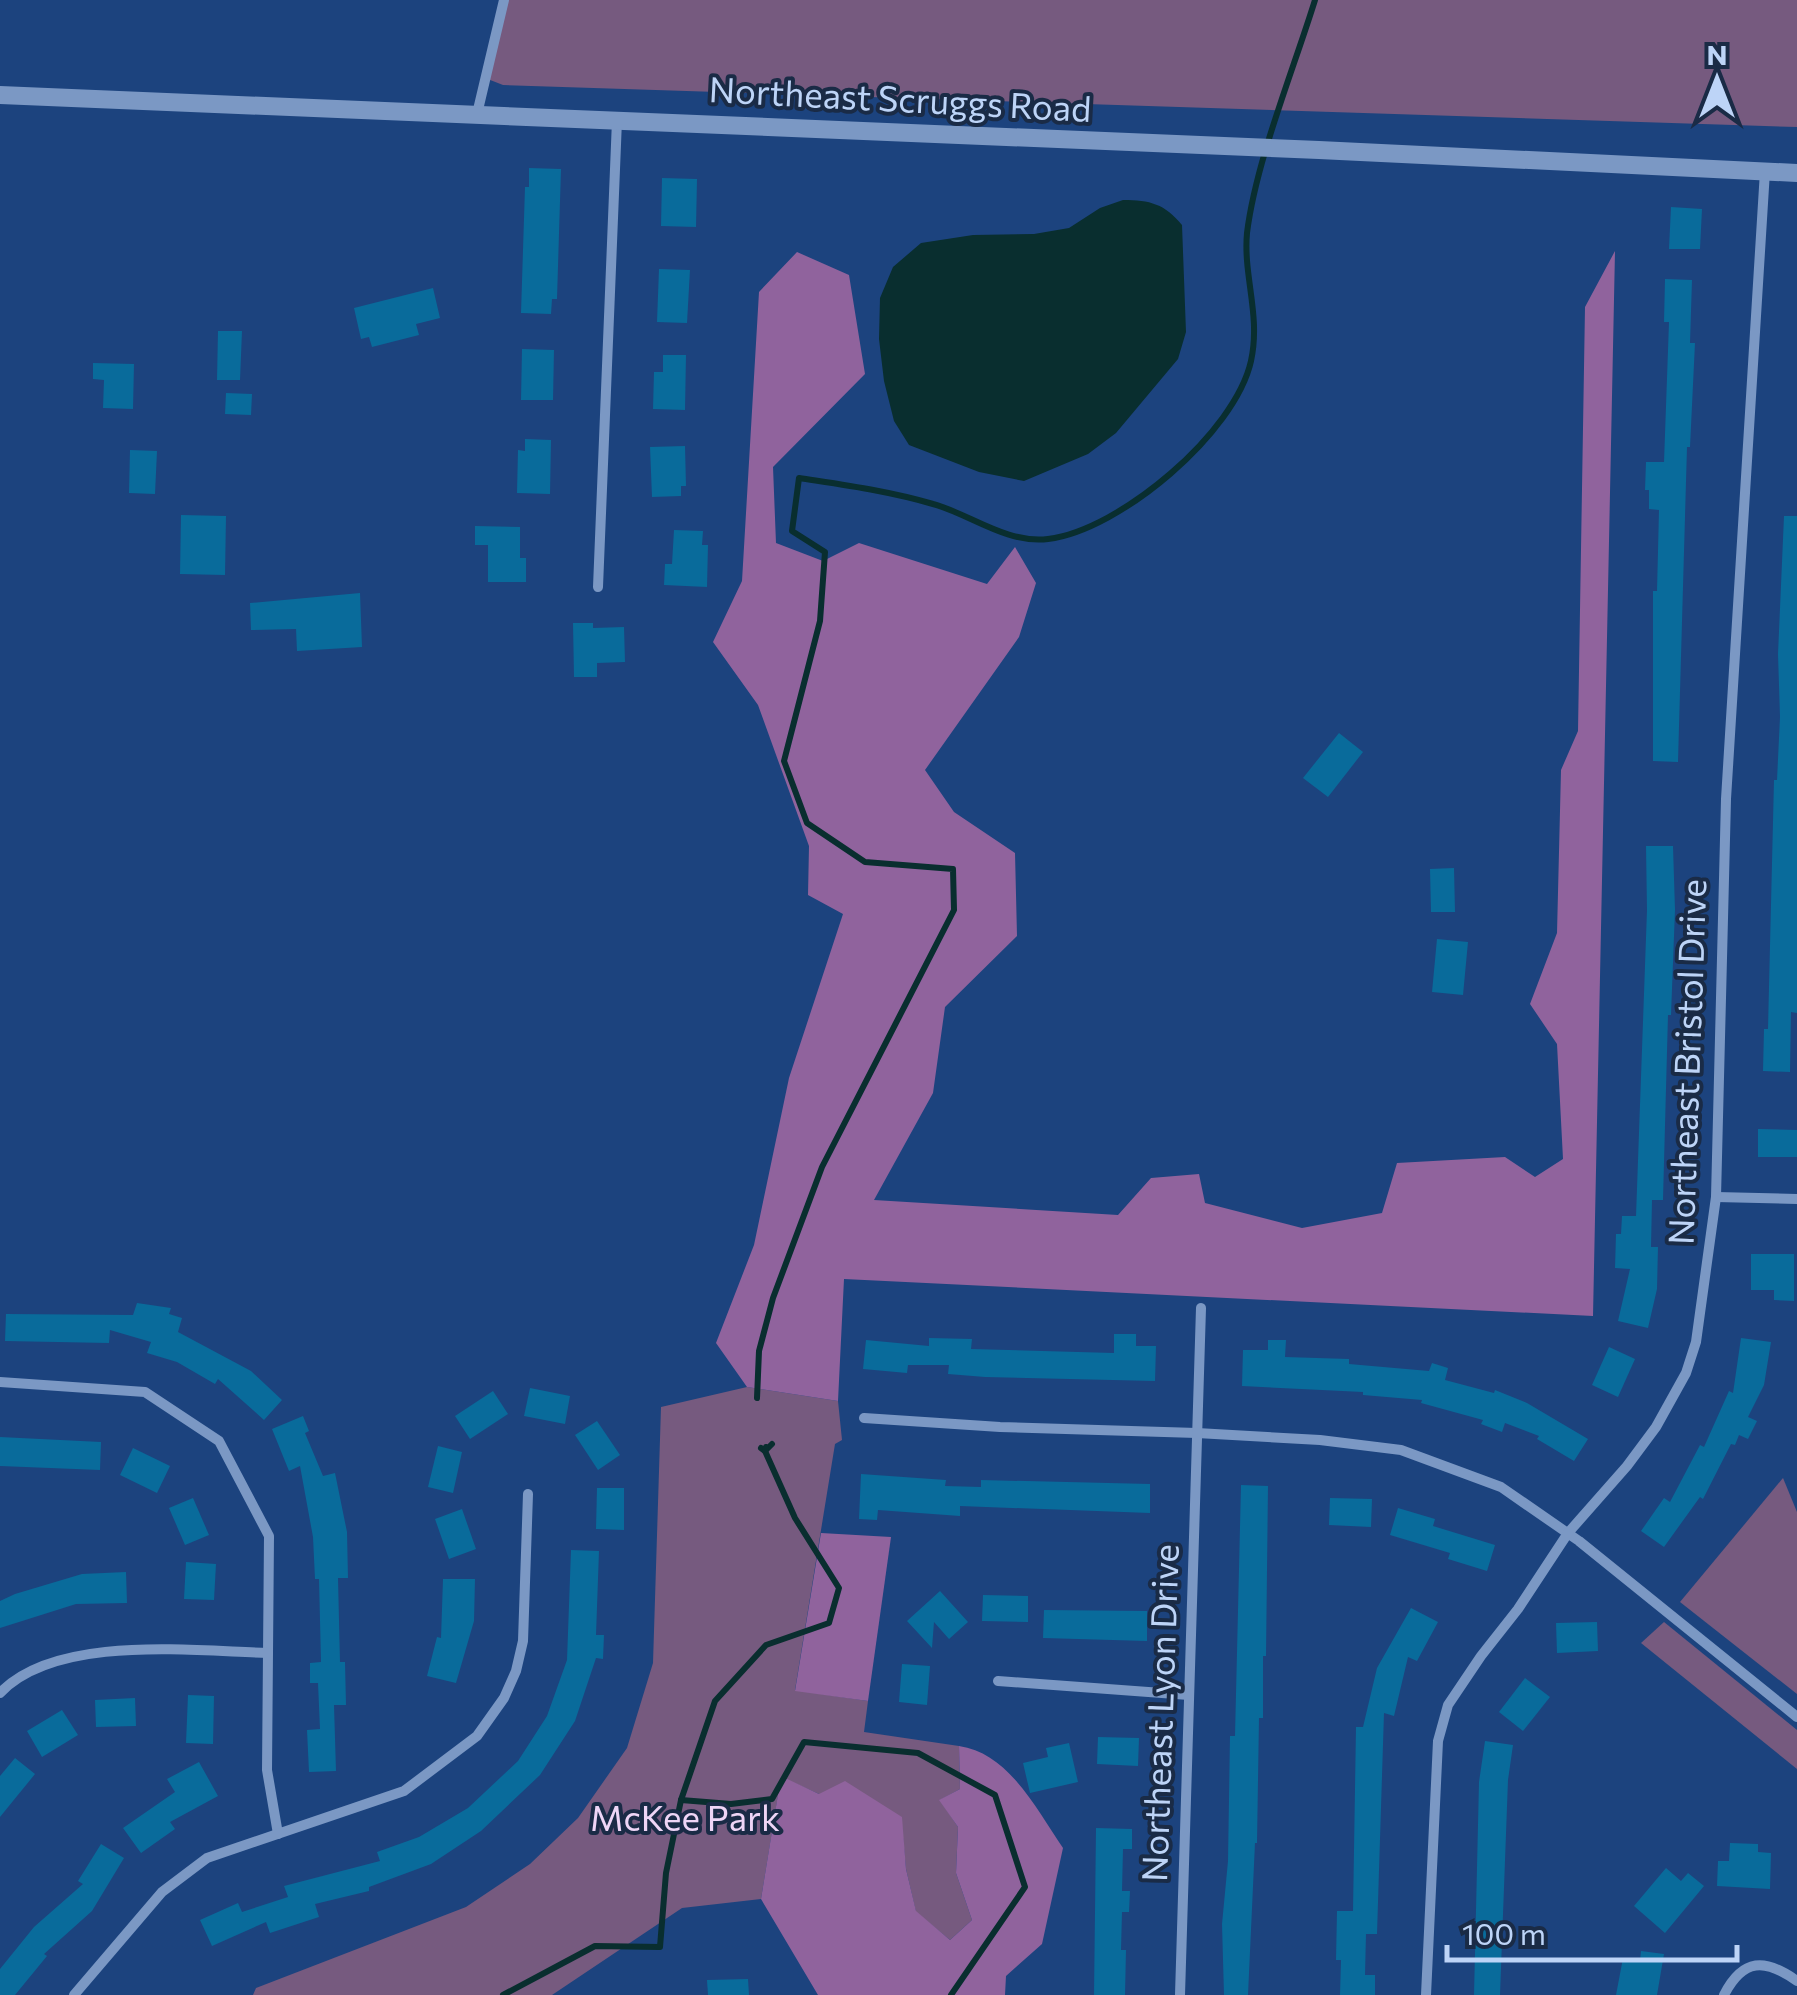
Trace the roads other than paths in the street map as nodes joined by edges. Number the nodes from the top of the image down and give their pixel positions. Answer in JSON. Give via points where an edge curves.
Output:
{"nodes":[{"id":1,"x":504,"y":0,"type":"edge"},
{"id":2,"x":0,"y":95,"type":"edge"},
{"id":3,"x":477,"y":114,"type":"junction"},
{"id":4,"x":617,"y":120,"type":"junction"},
{"id":5,"x":1765,"y":171,"type":"junction"},
{"id":6,"x":1797,"y":173,"type":"edge"},
{"id":7,"x":598,"y":587,"type":"dead end"},
{"id":8,"x":1716,"y":1197,"type":"junction"},
{"id":9,"x":1797,"y":1199,"type":"edge"},
{"id":10,"x":1201,"y":1308,"type":"dead end"},
{"id":11,"x":0,"y":1382,"type":"edge"},
{"id":12,"x":864,"y":1418,"type":"dead end"},
{"id":13,"x":1197,"y":1432,"type":"junction"},
{"id":14,"x":528,"y":1494,"type":"dead end"},
{"id":15,"x":1568,"y":1533,"type":"junction"},
{"id":16,"x":268,"y":1653,"type":"junction"},
{"id":17,"x":998,"y":1681,"type":"dead end"},
{"id":18,"x":0,"y":1693,"type":"edge"},
{"id":19,"x":1189,"y":1696,"type":"junction"},
{"id":20,"x":1797,"y":1717,"type":"edge"},
{"id":21,"x":278,"y":1834,"type":"junction"},
{"id":22,"x":1797,"y":1982,"type":"edge"},
{"id":23,"x":74,"y":1995,"type":"edge"},
{"id":24,"x":1180,"y":1995,"type":"edge"},
{"id":25,"x":1426,"y":1995,"type":"edge"},
{"id":26,"x":1724,"y":1995,"type":"edge"}],
"edges":[{"from":1,"to":3,"type":"street"},
{"from":2,"to":3,"type":"street","name":"Northeast Scruggs Road"},
{"from":3,"to":4,"type":"street","name":"Northeast Scruggs Road"},
{"from":4,"to":5,"type":"street","name":"Northeast Scruggs Road"},
{"from":4,"to":7,"type":"street"},
{"from":5,"to":6,"type":"street","name":"Northeast Scruggs Road"},
{"from":5,"to":8,"type":"street","name":"Northeast Bristol Drive","via":[[1726,799]]},
{"from":8,"to":9,"type":"street"},
{"from":8,"to":15,"type":"street","name":"Northeast Bristol Drive","via":[[1686,1373],[1656,1427]]},
{"from":10,"to":13,"type":"street","name":"Northeast Lyon Drive"},
{"from":11,"to":16,"type":"street","via":[[145,1392],[219,1440],[269,1536]]},
{"from":12,"to":13,"type":"street"},
{"from":13,"to":15,"type":"street","via":[[1401,1450],[1501,1487]]},
{"from":13,"to":19,"type":"street","name":"Northeast Lyon Drive"},
{"from":14,"to":21,"type":"street","via":[[519,1656],[504,1698],[477,1736],[404,1791]]},
{"from":15,"to":20,"type":"street"},
{"from":15,"to":25,"type":"street","name":"Northeast Bristol Drive","via":[[1442,1720]]},
{"from":16,"to":18,"type":"street","via":[[122,1650],[58,1658]]},
{"from":16,"to":21,"type":"street","via":[[267,1770]]},
{"from":17,"to":19,"type":"street"},
{"from":19,"to":24,"type":"street","name":"Northeast Lyon Drive"},
{"from":21,"to":23,"type":"street","via":[[208,1858],[162,1892]]},
{"from":22,"to":26,"type":"street","via":[[1776,1968],[1750,1966],[1738,1971]]}]}
